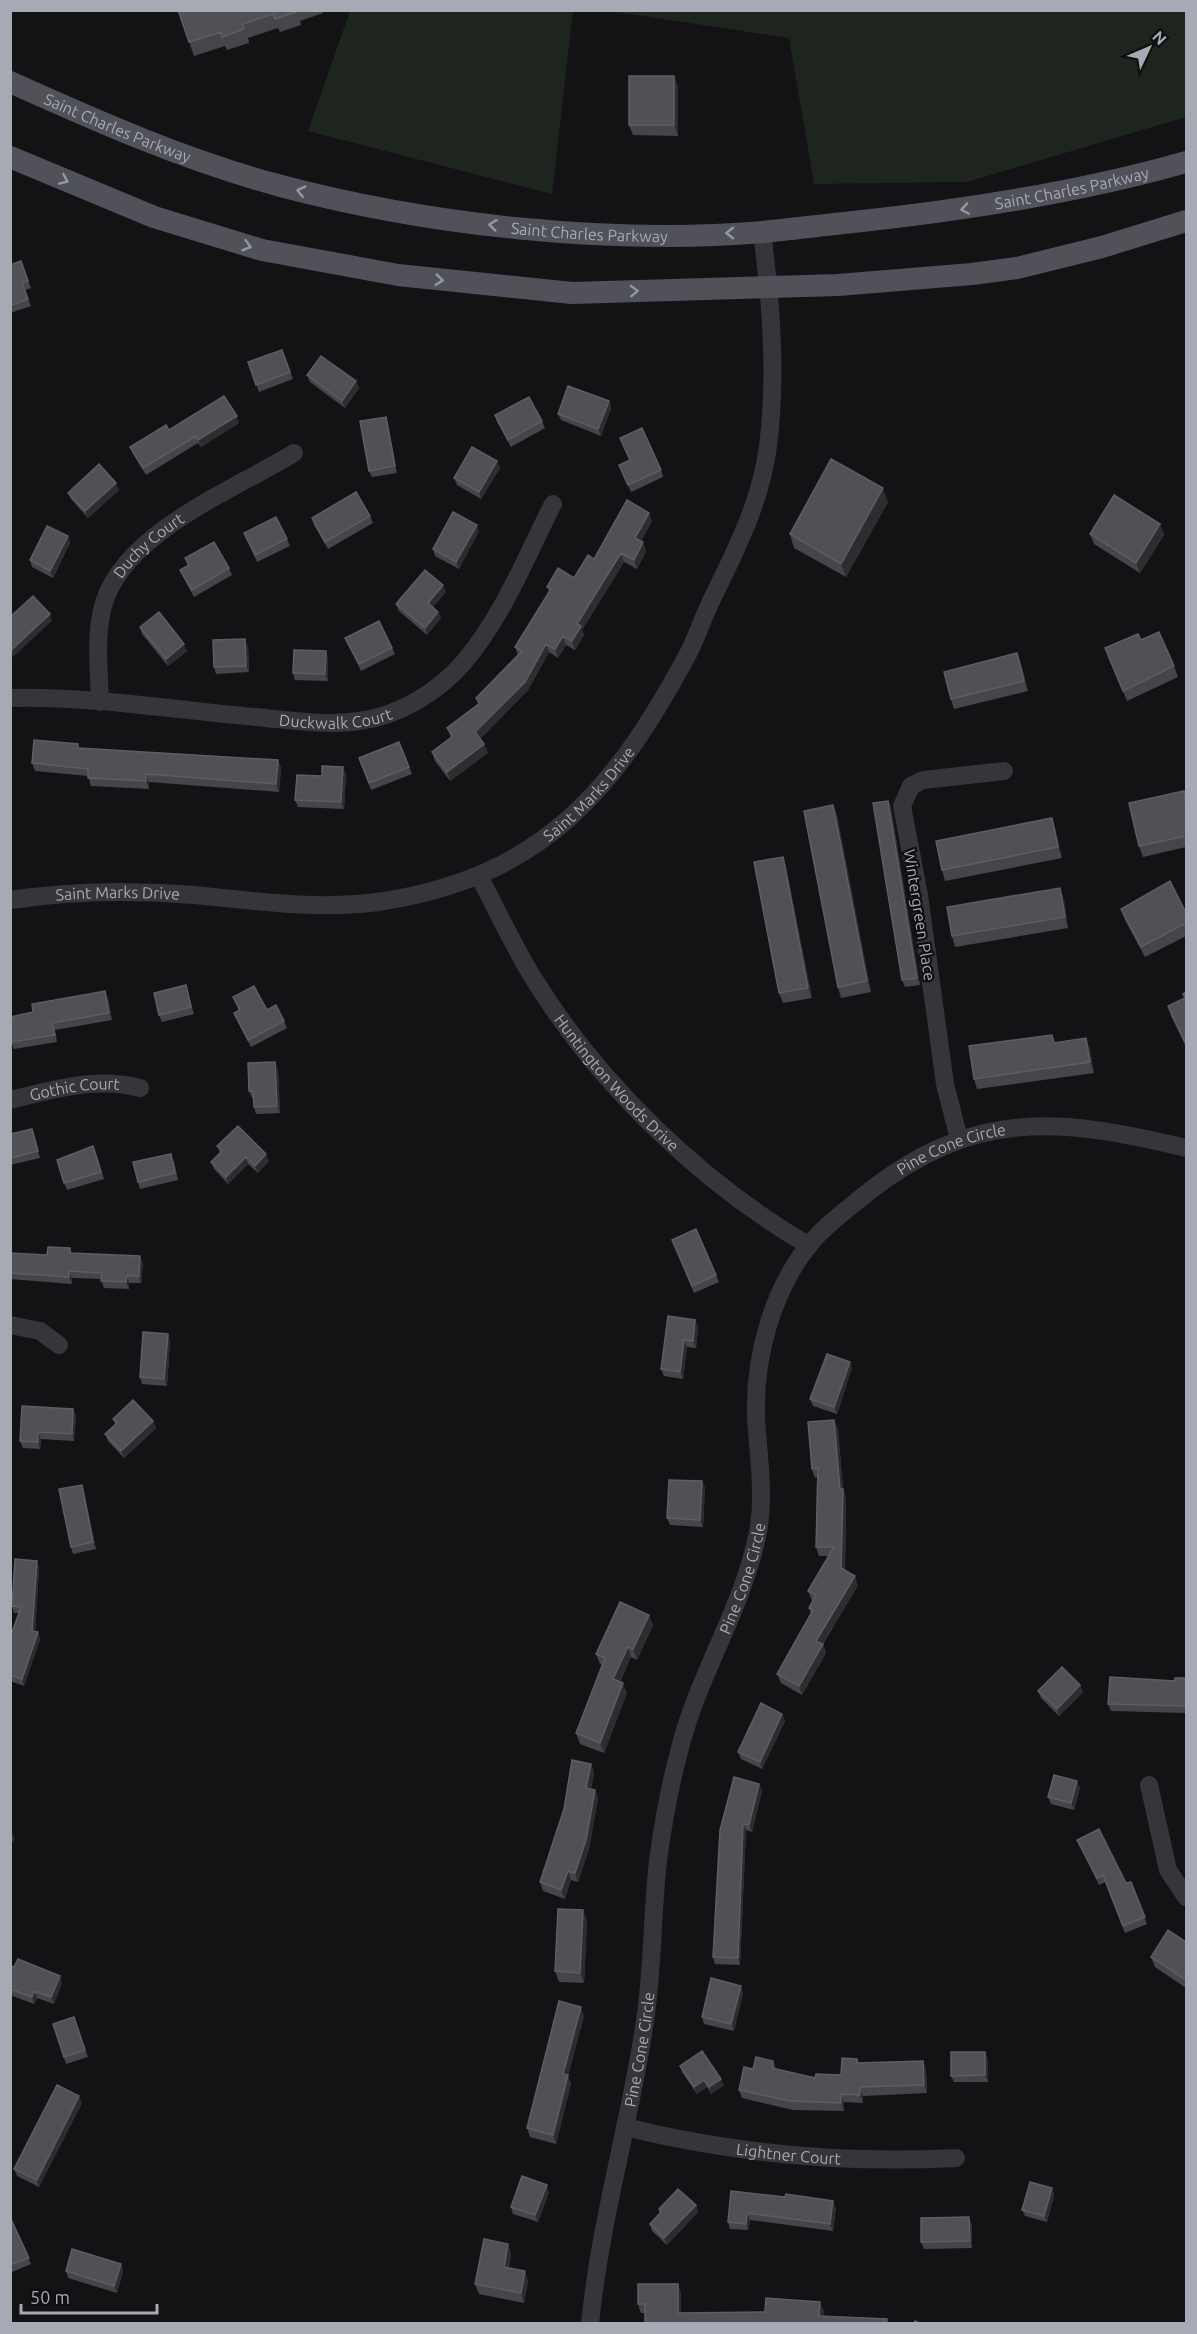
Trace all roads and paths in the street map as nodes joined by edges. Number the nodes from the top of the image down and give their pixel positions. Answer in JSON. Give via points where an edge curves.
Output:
{"nodes":[{"id":1,"x":10,"y":82,"type":"edge"},
{"id":2,"x":10,"y":157,"type":"edge"},
{"id":3,"x":1186,"y":162,"type":"edge"},
{"id":4,"x":1186,"y":221,"type":"edge"},
{"id":5,"x":762,"y":232,"type":"junction"},
{"id":6,"x":769,"y":286,"type":"junction"},
{"id":7,"x":294,"y":453,"type":"dead end"},
{"id":8,"x":553,"y":504,"type":"dead end"},
{"id":9,"x":10,"y":698,"type":"edge"},
{"id":10,"x":100,"y":702,"type":"junction"},
{"id":11,"x":1004,"y":771,"type":"dead end"},
{"id":12,"x":478,"y":876,"type":"junction"},
{"id":13,"x":10,"y":900,"type":"edge"},
{"id":14,"x":140,"y":1088,"type":"dead end"},
{"id":15,"x":10,"y":1100,"type":"edge"},
{"id":16,"x":959,"y":1139,"type":"junction"},
{"id":17,"x":1186,"y":1148,"type":"edge"},
{"id":18,"x":808,"y":1245,"type":"junction"},
{"id":19,"x":10,"y":1324,"type":"edge"},
{"id":20,"x":59,"y":1345,"type":"dead end"},
{"id":21,"x":1149,"y":1785,"type":"dead end"},
{"id":22,"x":1186,"y":1897,"type":"edge"},
{"id":23,"x":625,"y":2127,"type":"junction"},
{"id":24,"x":956,"y":2158,"type":"dead end"},
{"id":25,"x":590,"y":2324,"type":"edge"}],
"edges":[{"from":5,"to":1,"type":"main road","name":"Saint Charles Parkway","one_way":true,"via":[[569,231],[434,218],[334,199],[197,160],[99,123]]},
{"from":2,"to":6,"type":"main road","one_way":true,"via":[[154,217],[213,236],[262,250],[398,275],[572,293]]},
{"from":3,"to":5,"type":"main road","name":"Saint Charles Parkway","one_way":true,"via":[[1061,193],[924,216]]},
{"from":4,"to":6,"type":"main road","via":[[1017,268],[900,281]]},
{"from":5,"to":6,"type":"street","name":"Saint Marks Drive"},
{"from":6,"to":12,"type":"street","name":"Saint Marks Drive","via":[[772,363],[766,457],[745,529],[690,649],[633,748],[586,804],[532,848]]},
{"from":7,"to":10,"type":"street","name":"Duchy Court","via":[[160,532],[130,557],[102,611]]},
{"from":8,"to":10,"type":"street","name":"Duckwalk Court","via":[[482,640],[439,685],[391,713],[360,721],[318,722]]},
{"from":9,"to":10,"type":"street","name":"Duckwalk Court"},
{"from":11,"to":16,"type":"street","name":"Wintergreen Place","via":[[923,780],[908,790],[902,806],[919,895],[945,1084]]},
{"from":12,"to":13,"type":"street","name":"Saint Marks Drive","via":[[427,892],[355,905],[117,892]]},
{"from":12,"to":18,"type":"street","name":"Huntington Woods Drive","via":[[537,983],[606,1076],[697,1166]]},
{"from":14,"to":15,"type":"street","name":"Gothic Court","via":[[101,1083]]},
{"from":16,"to":17,"type":"street","name":"Pine Cone Circle","via":[[1002,1130],[1077,1127]]},
{"from":16,"to":18,"type":"street","name":"Pine Cone Circle","via":[[932,1150],[894,1174],[827,1225]]},
{"from":18,"to":23,"type":"street","name":"Pine Cone Circle","via":[[778,1302],[760,1360],[756,1415],[760,1513],[751,1561],[701,1683],[673,1776],[658,1863],[646,2017]]},
{"from":19,"to":20,"type":"street","via":[[40,1331]]},
{"from":21,"to":22,"type":"street","via":[[1168,1870]]},
{"from":23,"to":24,"type":"street","name":"Lightner Court","via":[[699,2144],[785,2156],[888,2161]]},
{"from":23,"to":25,"type":"street","name":"Pine Cone Circle","via":[[604,2222]]}]}
